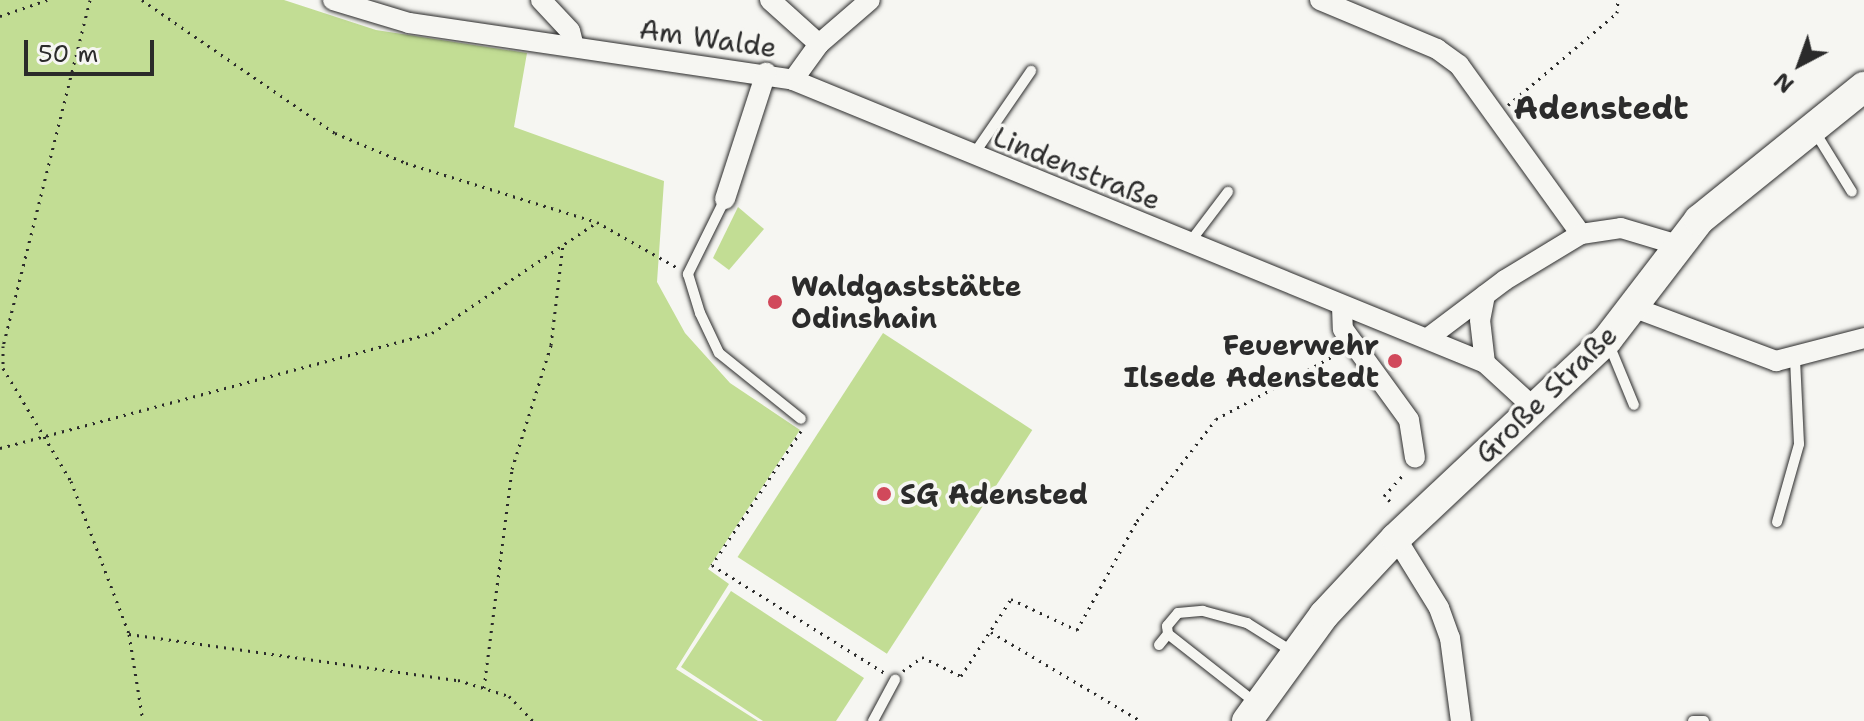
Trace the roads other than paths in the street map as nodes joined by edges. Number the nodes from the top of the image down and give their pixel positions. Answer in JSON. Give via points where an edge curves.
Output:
{"nodes":[{"id":1,"x":333,"y":0,"type":"edge"},
{"id":2,"x":541,"y":0,"type":"edge"},
{"id":3,"x":770,"y":0,"type":"edge"},
{"id":4,"x":870,"y":0,"type":"edge"},
{"id":5,"x":1320,"y":0,"type":"edge"},
{"id":6,"x":819,"y":44,"type":"junction"},
{"id":7,"x":574,"y":47,"type":"junction"},
{"id":8,"x":1031,"y":71,"type":"dead end"},
{"id":9,"x":766,"y":73,"type":"junction"},
{"id":10,"x":793,"y":80,"type":"junction"},
{"id":11,"x":1864,"y":87,"type":"edge"},
{"id":12,"x":1811,"y":127,"type":"junction"},
{"id":13,"x":973,"y":155,"type":"junction"},
{"id":14,"x":1228,"y":192,"type":"dead end"},
{"id":15,"x":1852,"y":192,"type":"dead end"},
{"id":16,"x":725,"y":199,"type":"joint"},
{"id":17,"x":1581,"y":234,"type":"junction"},
{"id":18,"x":1189,"y":244,"type":"junction"},
{"id":19,"x":1678,"y":245,"type":"junction"},
{"id":20,"x":1485,"y":295,"type":"junction"},
{"id":21,"x":1342,"y":306,"type":"junction"},
{"id":22,"x":1635,"y":308,"type":"junction"},
{"id":23,"x":1369,"y":316,"type":"junction"},
{"id":24,"x":1428,"y":338,"type":"junction"},
{"id":25,"x":1864,"y":338,"type":"edge"},
{"id":26,"x":1607,"y":340,"type":"junction"},
{"id":27,"x":1352,"y":342,"type":"junction"},
{"id":28,"x":1795,"y":358,"type":"junction"},
{"id":29,"x":1485,"y":363,"type":"junction"},
{"id":30,"x":1634,"y":405,"type":"dead end"},
{"id":31,"x":1533,"y":407,"type":"junction"},
{"id":32,"x":801,"y":419,"type":"road end"},
{"id":33,"x":1415,"y":458,"type":"road end"},
{"id":34,"x":1777,"y":522,"type":"dead end"},
{"id":35,"x":1396,"y":538,"type":"junction"},
{"id":36,"x":1168,"y":634,"type":"junction"},
{"id":37,"x":1159,"y":645,"type":"dead end"},
{"id":38,"x":1293,"y":652,"type":"junction"},
{"id":39,"x":895,"y":680,"type":"road end"},
{"id":40,"x":1252,"y":713,"type":"edge"},
{"id":41,"x":873,"y":721,"type":"edge"},
{"id":42,"x":1461,"y":721,"type":"edge"},
{"id":43,"x":1693,"y":721,"type":"edge"},
{"id":44,"x":1704,"y":721,"type":"edge"}],
"edges":[{"from":1,"to":7,"type":"street","name":"Am Walde","via":[[409,23]]},
{"from":2,"to":7,"type":"street","via":[[570,31]]},
{"from":3,"to":6,"type":"street"},
{"from":4,"to":6,"type":"street"},
{"from":5,"to":17,"type":"street","via":[[1448,55]]},
{"from":6,"to":10,"type":"street"},
{"from":7,"to":9,"type":"street","name":"Am Walde"},
{"from":8,"to":13,"type":"lane"},
{"from":9,"to":10,"type":"street","name":"Am Walde"},
{"from":9,"to":16,"type":"street"},
{"from":10,"to":13,"type":"street","name":"Lindenstraße"},
{"from":11,"to":12,"type":"main road","name":"Große Straße"},
{"from":12,"to":15,"type":"lane"},
{"from":12,"to":19,"type":"main road","name":"Große Straße","via":[[1699,220]]},
{"from":13,"to":18,"type":"street","name":"Lindenstraße"},
{"from":14,"to":18,"type":"lane"},
{"from":16,"to":32,"type":"lane","via":[[688,274],[719,353]]},
{"from":17,"to":19,"type":"street","via":[[1621,228]]},
{"from":17,"to":20,"type":"street"},
{"from":18,"to":21,"type":"street","name":"Lindenstraße"},
{"from":19,"to":22,"type":"main road","name":"Große Straße"},
{"from":20,"to":24,"type":"street"},
{"from":20,"to":29,"type":"street","via":[[1480,320]]},
{"from":21,"to":23,"type":"street","name":"Lindenstraße"},
{"from":21,"to":27,"type":"street","via":[[1341,323]]},
{"from":22,"to":26,"type":"main road","name":"Große Straße"},
{"from":22,"to":28,"type":"street","via":[[1765,358]]},
{"from":23,"to":24,"type":"street","name":"Lindenstraße"},
{"from":23,"to":27,"type":"street"},
{"from":24,"to":29,"type":"street","name":"Lindenstraße"},
{"from":25,"to":28,"type":"street"},
{"from":26,"to":30,"type":"lane"},
{"from":26,"to":31,"type":"main road","name":"Große Straße"},
{"from":27,"to":33,"type":"street","via":[[1409,420]]},
{"from":28,"to":34,"type":"lane","via":[[1799,444]]},
{"from":29,"to":31,"type":"street","name":"Lindenstraße"},
{"from":31,"to":35,"type":"main road","name":"Große Straße"},
{"from":35,"to":38,"type":"main road","name":"Große Straße"},
{"from":35,"to":42,"type":"street","via":[[1439,608],[1450,638]]},
{"from":36,"to":37,"type":"lane"},
{"from":36,"to":38,"type":"lane","via":[[1167,626],[1178,613],[1203,611],[1247,623]]},
{"from":36,"to":40,"type":"lane"},
{"from":38,"to":40,"type":"main road","name":"Große Straße"},
{"from":39,"to":41,"type":"lane"},
{"from":43,"to":44,"type":"lane"}]}
